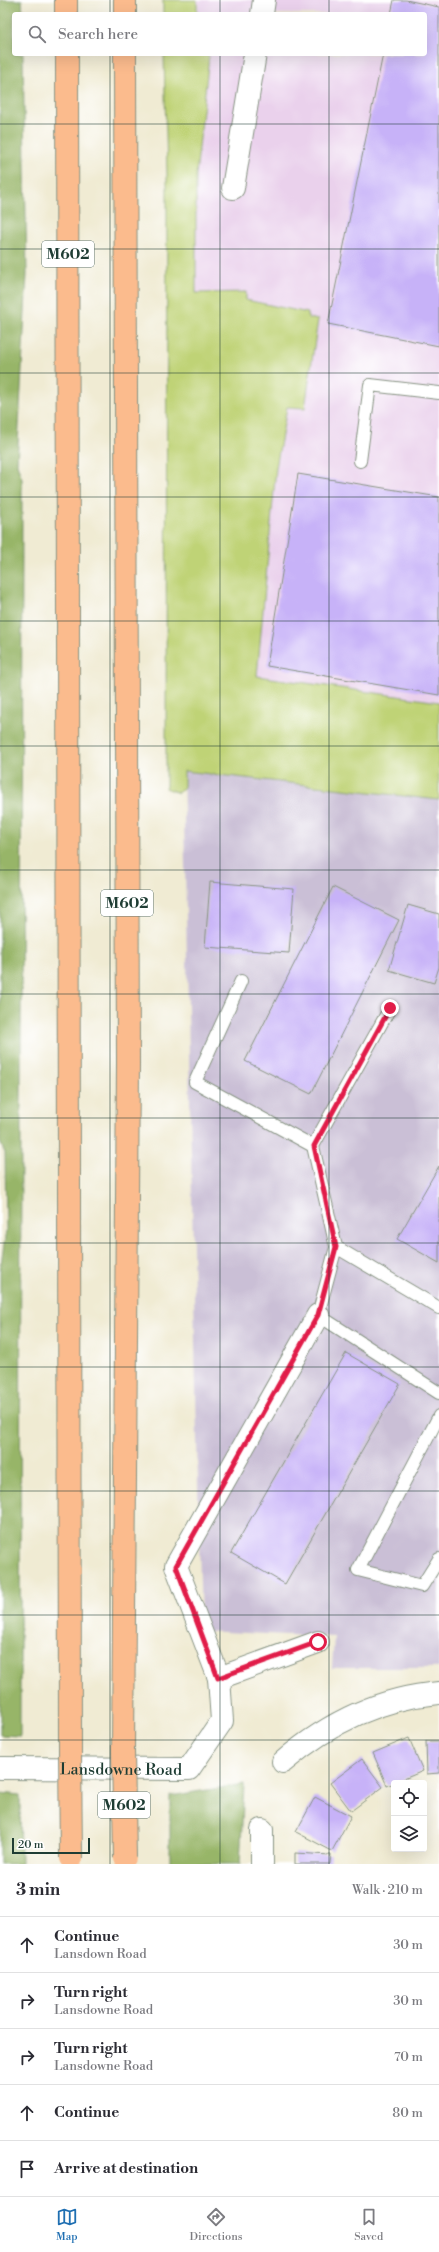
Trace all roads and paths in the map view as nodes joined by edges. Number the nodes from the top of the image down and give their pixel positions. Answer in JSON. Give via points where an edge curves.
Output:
{"nodes":[{"id":1,"x":66,"y":0,"type":"edge"},
{"id":2,"x":125,"y":0,"type":"edge"},
{"id":3,"x":264,"y":0,"type":"edge"},
{"id":4,"x":66,"y":12,"type":"edge"},
{"id":5,"x":125,"y":12,"type":"edge"},
{"id":6,"x":262,"y":12,"type":"edge"},
{"id":7,"x":66,"y":56,"type":"edge"},
{"id":8,"x":125,"y":56,"type":"edge"},
{"id":9,"x":255,"y":56,"type":"edge"},
{"id":10,"x":233,"y":188,"type":"dead end"},
{"id":11,"x":439,"y":392,"type":"edge"},
{"id":12,"x":360,"y":461,"type":"dead end"},
{"id":13,"x":241,"y":981,"type":"dead end"},
{"id":14,"x":390,"y":1008,"type":"dead end"},
{"id":15,"x":314,"y":1146,"type":"junction"},
{"id":16,"x":336,"y":1247,"type":"junction"},
{"id":17,"x":439,"y":1308,"type":"edge"},
{"id":18,"x":318,"y":1315,"type":"junction"},
{"id":19,"x":439,"y":1393,"type":"edge"},
{"id":20,"x":439,"y":1416,"type":"edge"},
{"id":21,"x":439,"y":1560,"type":"edge"},
{"id":22,"x":318,"y":1642,"type":"dead end"},
{"id":23,"x":218,"y":1678,"type":"junction"},
{"id":24,"x":439,"y":1693,"type":"edge"},
{"id":25,"x":283,"y":1762,"type":"dead end"},
{"id":26,"x":0,"y":1768,"type":"edge"},
{"id":27,"x":262,"y":1830,"type":"dead end"},
{"id":28,"x":71,"y":1861,"type":"edge"},
{"id":29,"x":125,"y":1861,"type":"edge"},
{"id":30,"x":262,"y":1864,"type":"edge"}],
"edges":[{"from":1,"to":4,"type":"highway"},
{"from":2,"to":5,"type":"highway"},
{"from":3,"to":6,"type":"street"},
{"from":7,"to":28,"type":"highway","number":"M602","bridge":true},
{"from":8,"to":29,"type":"highway","number":"M602","bridge":true,"via":[[128,1063],[123,1751]]},
{"from":9,"to":10,"type":"street"},
{"from":11,"to":12,"type":"lane","via":[[370,385]]},
{"from":13,"to":15,"type":"lane","via":[[195,1082]]},
{"from":14,"to":15,"type":"lane"},
{"from":15,"to":16,"type":"lane"},
{"from":16,"to":17,"type":"lane"},
{"from":16,"to":18,"type":"lane"},
{"from":18,"to":19,"type":"lane"},
{"from":18,"to":23,"type":"street","name":"Lansdowne Road","via":[[176,1566]]},
{"from":20,"to":21,"type":"lane","via":[[358,1570],[422,1586]]},
{"from":22,"to":23,"type":"street"},
{"from":23,"to":26,"type":"street","name":"Lansdowne Road","via":[[222,1721],[189,1768]]},
{"from":24,"to":25,"type":"street","via":[[399,1699],[349,1717],[320,1733]]},
{"from":27,"to":30,"type":"street"}]}
